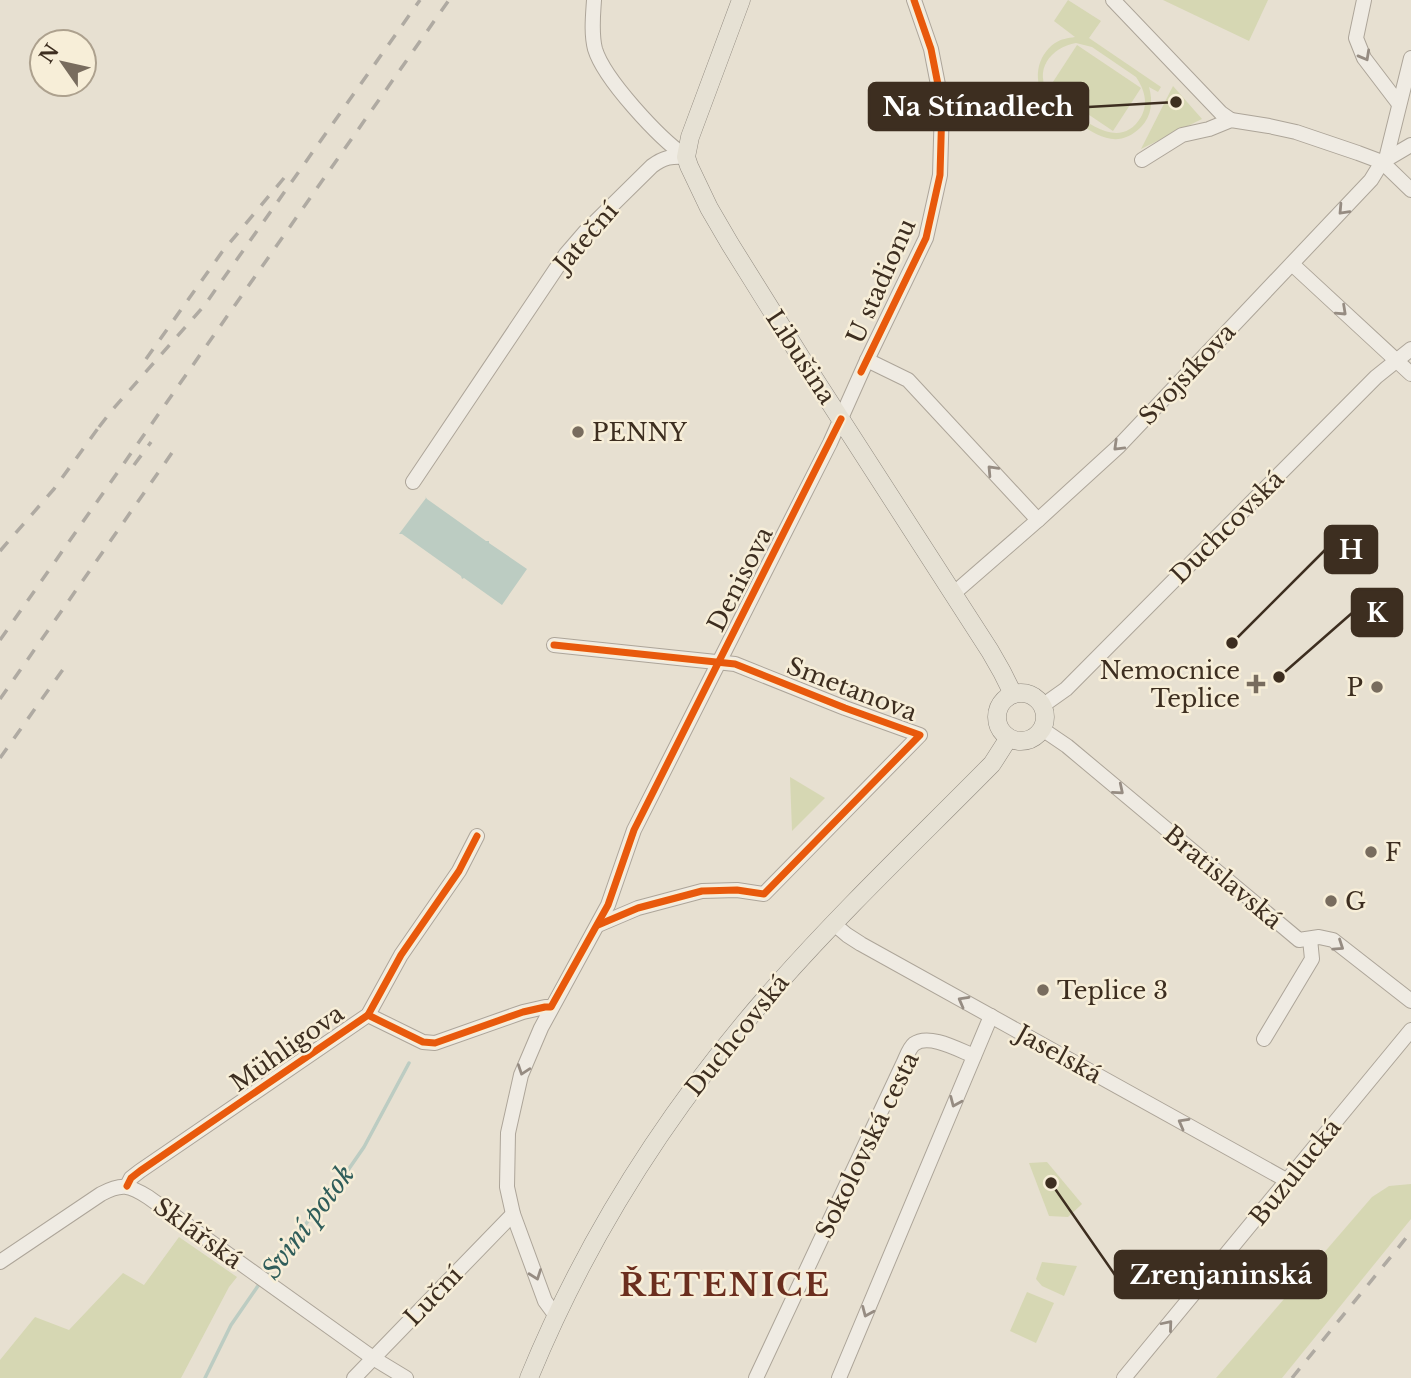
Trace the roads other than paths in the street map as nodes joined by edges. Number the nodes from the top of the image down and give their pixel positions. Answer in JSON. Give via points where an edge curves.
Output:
{"nodes":[{"id":1,"x":594,"y":0,"type":"edge"},
{"id":2,"x":741,"y":0,"type":"edge"},
{"id":3,"x":914,"y":0,"type":"edge"},
{"id":4,"x":1113,"y":0,"type":"edge"},
{"id":5,"x":1364,"y":0,"type":"edge"},
{"id":6,"x":1411,"y":58,"type":"edge"},
{"id":7,"x":1399,"y":104,"type":"junction"},
{"id":8,"x":1231,"y":120,"type":"junction"},
{"id":9,"x":1411,"y":145,"type":"edge"},
{"id":10,"x":686,"y":157,"type":"junction"},
{"id":11,"x":1142,"y":160,"type":"dead end"},
{"id":12,"x":1384,"y":160,"type":"junction"},
{"id":13,"x":1411,"y":190,"type":"edge"},
{"id":14,"x":1292,"y":264,"type":"junction"},
{"id":15,"x":1411,"y":349,"type":"edge"},
{"id":16,"x":867,"y":360,"type":"junction"},
{"id":17,"x":1396,"y":360,"type":"junction"},
{"id":18,"x":1411,"y":374,"type":"edge"},
{"id":19,"x":841,"y":419,"type":"junction"},
{"id":20,"x":413,"y":482,"type":"dead end"},
{"id":21,"x":1038,"y":520,"type":"junction"},
{"id":22,"x":953,"y":594,"type":"junction"},
{"id":23,"x":554,"y":645,"type":"dead end"},
{"id":24,"x":719,"y":662,"type":"junction"},
{"id":25,"x":1013,"y":694,"type":"junction"},
{"id":26,"x":1042,"y":705,"type":"junction"},
{"id":27,"x":1042,"y":729,"type":"junction"},
{"id":28,"x":1008,"y":738,"type":"junction"},
{"id":29,"x":477,"y":836,"type":"dead end"},
{"id":30,"x":834,"y":924,"type":"junction"},
{"id":31,"x":598,"y":925,"type":"junction"},
{"id":32,"x":1310,"y":939,"type":"junction"},
{"id":33,"x":1411,"y":1002,"type":"edge"},
{"id":34,"x":551,"y":1007,"type":"junction"},
{"id":35,"x":368,"y":1015,"type":"junction"},
{"id":36,"x":991,"y":1016,"type":"junction"},
{"id":37,"x":1411,"y":1030,"type":"edge"},
{"id":38,"x":1264,"y":1039,"type":"dead end"},
{"id":39,"x":974,"y":1056,"type":"junction"},
{"id":40,"x":1288,"y":1181,"type":"junction"},
{"id":41,"x":127,"y":1186,"type":"junction"},
{"id":42,"x":513,"y":1214,"type":"junction"},
{"id":43,"x":0,"y":1262,"type":"edge"},
{"id":44,"x":556,"y":1315,"type":"junction"},
{"id":45,"x":373,"y":1358,"type":"junction"},
{"id":46,"x":354,"y":1378,"type":"edge"},
{"id":47,"x":406,"y":1378,"type":"edge"},
{"id":48,"x":528,"y":1378,"type":"edge"},
{"id":49,"x":756,"y":1378,"type":"edge"},
{"id":50,"x":839,"y":1378,"type":"edge"},
{"id":51,"x":1124,"y":1378,"type":"edge"}],
"edges":[{"from":1,"to":10,"type":"street","via":[[594,46],[603,66],[659,134]]},
{"from":2,"to":10,"type":"main road"},
{"from":3,"to":16,"type":"street","name":"U stadionu","via":[[931,48],[942,105],[940,175],[926,238]]},
{"from":4,"to":8,"type":"street"},
{"from":5,"to":7,"type":"street","one_way":true,"via":[[1356,38],[1364,58]]},
{"from":6,"to":7,"type":"street"},
{"from":7,"to":12,"type":"street"},
{"from":8,"to":11,"type":"street","via":[[1182,135]]},
{"from":8,"to":12,"type":"street","via":[[1296,132]]},
{"from":9,"to":12,"type":"street","name":"Svojsíkova"},
{"from":10,"to":19,"type":"main road","name":"Libušina","via":[[730,244]]},
{"from":10,"to":20,"type":"street","name":"Jateční","via":[[660,159],[566,254]]},
{"from":12,"to":13,"type":"street"},
{"from":12,"to":14,"type":"street","name":"Svojsíkova","one_way":true,"via":[[1371,180]]},
{"from":14,"to":17,"type":"street","one_way":true},
{"from":14,"to":21,"type":"street","name":"Svojsíkova","one_way":true,"via":[[1119,446]]},
{"from":15,"to":17,"type":"street","name":"Duchcovská"},
{"from":16,"to":19,"type":"street","name":"U stadionu"},
{"from":21,"to":16,"type":"street","one_way":true,"via":[[908,380]]},
{"from":17,"to":18,"type":"street"},
{"from":17,"to":26,"type":"street","name":"Duchcovská","via":[[1066,689]]},
{"from":19,"to":22,"type":"main road","name":"Libušina"},
{"from":19,"to":24,"type":"street","name":"Denisova"},
{"from":21,"to":22,"type":"street","name":"Svojsíkova"},
{"from":22,"to":25,"type":"main road","name":"Libušina"},
{"from":23,"to":24,"type":"street","name":"Smetanova"},
{"from":24,"to":31,"type":"street","name":"Denisova","via":[[634,830]]},
{"from":24,"to":31,"type":"street","name":"Smetanova","via":[[735,664],[920,735],[764,894],[702,891],[638,908]]},
{"from":25,"to":26,"type":"main road","via":[[1031,695]]},
{"from":25,"to":28,"type":"main road","via":[[1003,700],[996,717]]},
{"from":26,"to":27,"type":"main road"},
{"from":27,"to":28,"type":"main road","via":[[1023,742]]},
{"from":27,"to":32,"type":"street","name":"Bratislavská","one_way":true,"via":[[1299,940]]},
{"from":28,"to":30,"type":"main road","name":"Duchcovská","via":[[992,764]]},
{"from":29,"to":35,"type":"street","name":"Mühligova","via":[[460,871],[401,955]]},
{"from":36,"to":30,"type":"street","name":"Jaselská","one_way":true,"via":[[861,944]]},
{"from":30,"to":44,"type":"main road","name":"Duchcovská","via":[[745,1022],[675,1113],[605,1224]]},
{"from":31,"to":34,"type":"street","name":"Denisova"},
{"from":32,"to":33,"type":"street","name":"Bratislavská","one_way":true,"via":[[1333,940]]},
{"from":32,"to":38,"type":"street","via":[[1311,959]]},
{"from":34,"to":35,"type":"street","via":[[428,1044]]},
{"from":34,"to":42,"type":"street","name":"Denisova","one_way":true,"via":[[521,1075],[508,1133],[507,1187]]},
{"from":35,"to":41,"type":"street","name":"Mühligova","via":[[140,1171]]},
{"from":36,"to":39,"type":"street"},
{"from":40,"to":36,"type":"street","name":"Jaselská","one_way":true},
{"from":37,"to":40,"type":"street","name":"Buzulucká"},
{"from":39,"to":49,"type":"street","name":"Sokolovská cesta","via":[[934,1040],[913,1045]]},
{"from":39,"to":50,"type":"street","one_way":true},
{"from":51,"to":40,"type":"street","name":"Buzulucká","one_way":true},
{"from":41,"to":43,"type":"street","via":[[101,1194]]},
{"from":41,"to":45,"type":"street","name":"Sklářská"},
{"from":42,"to":44,"type":"street","name":"Denisova","one_way":true,"via":[[545,1301]]},
{"from":42,"to":45,"type":"street","name":"Luční"},
{"from":44,"to":48,"type":"main road","name":"Duchcovská"},
{"from":45,"to":46,"type":"street","name":"Luční"},
{"from":45,"to":47,"type":"street","name":"Sklářská"}]}
